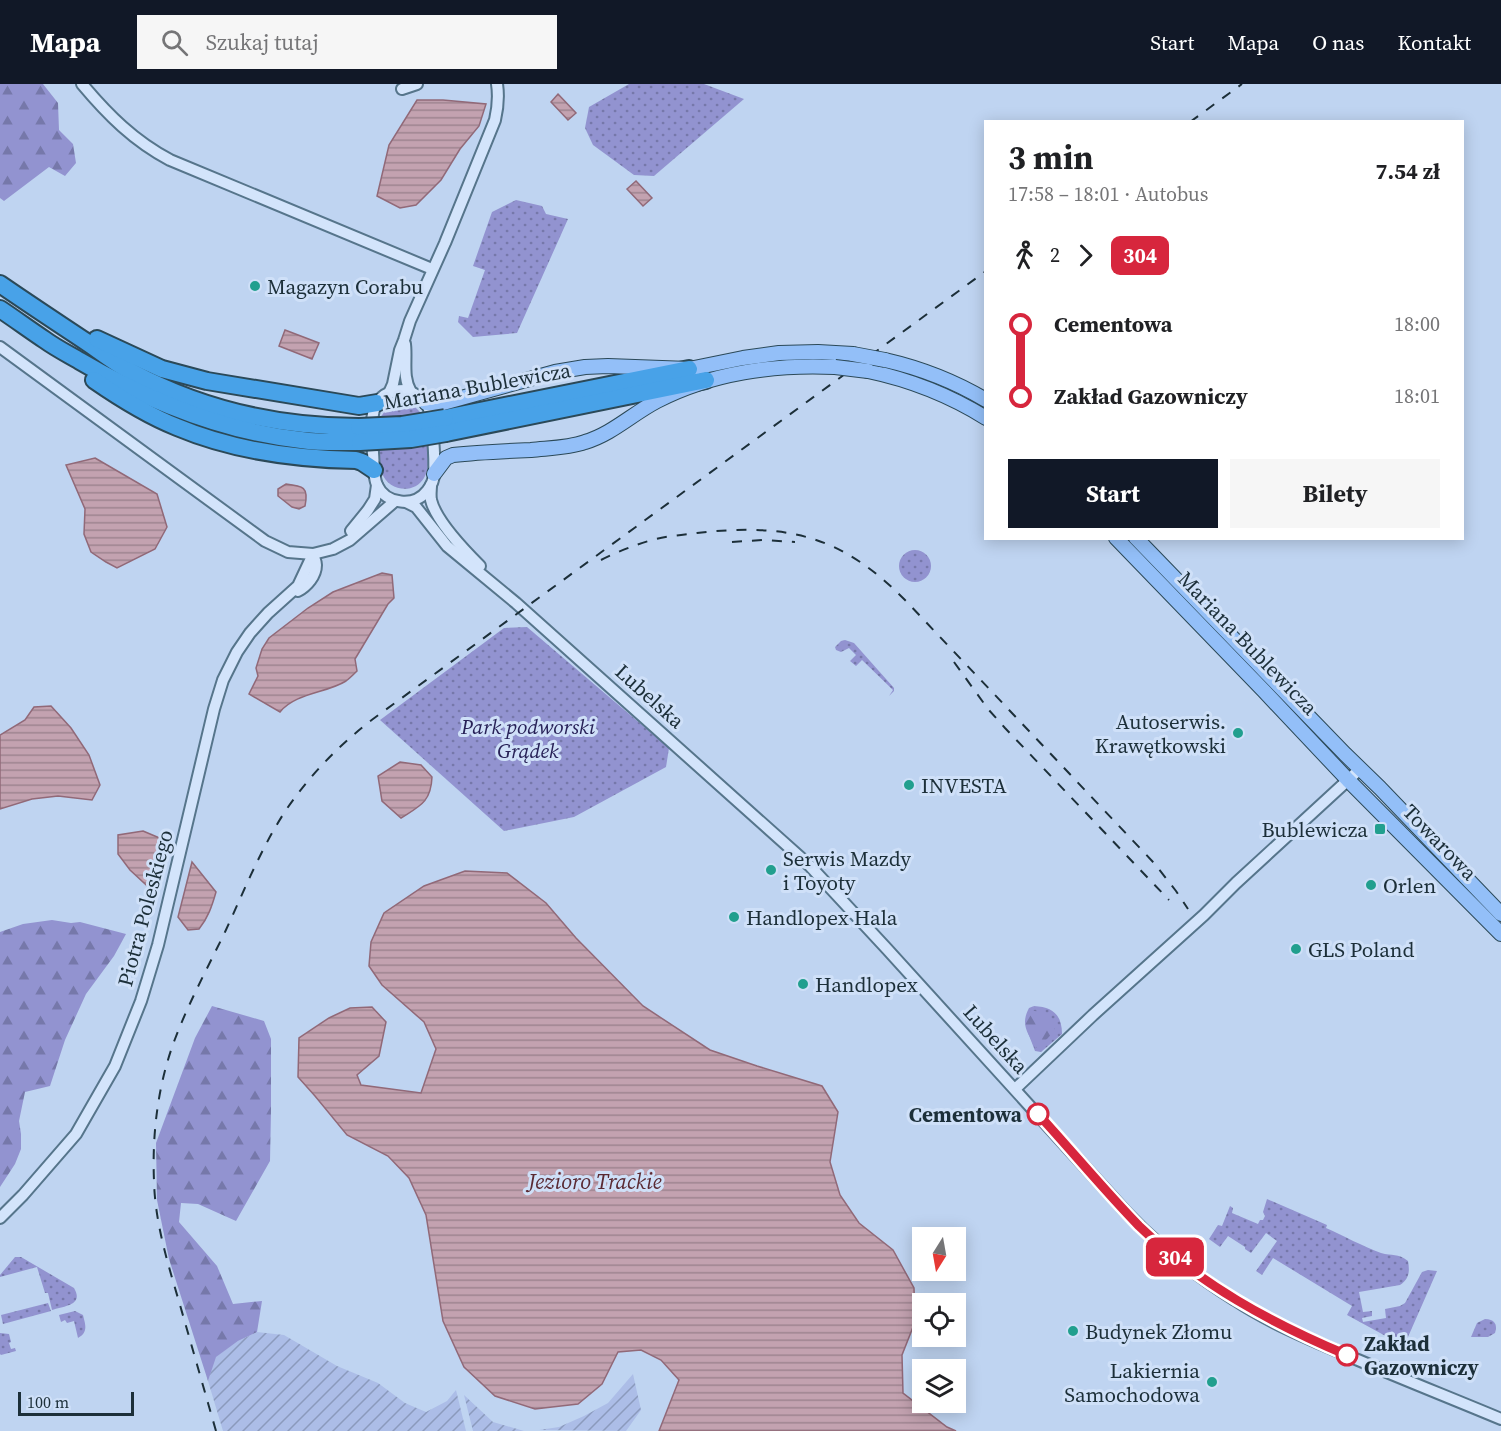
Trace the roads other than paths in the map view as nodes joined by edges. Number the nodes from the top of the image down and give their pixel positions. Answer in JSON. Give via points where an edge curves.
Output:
{"nodes":[{"id":1,"x":82,"y":84,"type":"edge"},
{"id":2,"x":417,"y":84,"type":"edge"},
{"id":3,"x":497,"y":84,"type":"edge"},
{"id":4,"x":402,"y":89,"type":"dead end"},
{"id":5,"x":432,"y":269,"type":"junction"},
{"id":6,"x":0,"y":284,"type":"edge"},
{"id":7,"x":34,"y":307,"type":"junction"},
{"id":8,"x":0,"y":309,"type":"edge"},
{"id":9,"x":404,"y":340,"type":"junction"},
{"id":10,"x":46,"y":341,"type":"junction"},
{"id":11,"x":0,"y":347,"type":"edge"},
{"id":12,"x":689,"y":369,"type":"junction"},
{"id":13,"x":706,"y":380,"type":"junction"},
{"id":14,"x":411,"y":392,"type":"junction"},
{"id":15,"x":383,"y":398,"type":"junction"},
{"id":16,"x":984,"y":399,"type":"edge"},
{"id":17,"x":426,"y":403,"type":"junction"},
{"id":18,"x":984,"y":417,"type":"edge"},
{"id":19,"x":446,"y":426,"type":"junction"},
{"id":20,"x":360,"y":434,"type":"junction"},
{"id":21,"x":375,"y":477,"type":"junction"},
{"id":22,"x":433,"y":479,"type":"junction"},
{"id":23,"x":401,"y":501,"type":"junction"},
{"id":24,"x":1118,"y":540,"type":"edge"},
{"id":25,"x":1138,"y":540,"type":"edge"},
{"id":26,"x":313,"y":554,"type":"junction"},
{"id":27,"x":516,"y":603,"type":"junction"},
{"id":28,"x":1360,"y":769,"type":"junction"},
{"id":29,"x":1348,"y":780,"type":"junction"},
{"id":30,"x":1501,"y":914,"type":"edge"},
{"id":31,"x":1501,"y":934,"type":"edge"},
{"id":32,"x":1015,"y":1089,"type":"junction"},
{"id":33,"x":0,"y":1218,"type":"edge"},
{"id":34,"x":1501,"y":1419,"type":"edge"}],
"edges":[{"from":1,"to":5,"type":"street","via":[[123,129],[164,157]]},
{"from":2,"to":4,"type":"street"},
{"from":3,"to":5,"type":"street","via":[[499,106],[495,120]]},
{"from":5,"to":9,"type":"street"},
{"from":6,"to":7,"type":"highway","name":"Mariana Bublewicza"},
{"from":7,"to":15,"type":"highway","via":[[162,369],[207,381],[359,406]]},
{"from":7,"to":20,"type":"highway","name":"Mariana Bublewicza","via":[[128,370],[159,385],[242,414]]},
{"from":8,"to":10,"type":"highway","name":"Mariana Bublewicza"},
{"from":9,"to":14,"type":"street","via":[[405,374]]},
{"from":9,"to":15,"type":"street","via":[[393,384]]},
{"from":10,"to":20,"type":"highway","name":"Mariana Bublewicza","via":[[124,386],[191,415],[275,437],[327,442]]},
{"from":10,"to":21,"type":"highway","via":[[127,402],[176,427],[237,447],[285,456],[356,460]]},
{"from":11,"to":26,"type":"street","via":[[265,541],[288,552]]},
{"from":12,"to":16,"type":"main road","name":"Mariana Bublewicza","bridge":true,"via":[[779,353],[853,354],[916,368]]},
{"from":12,"to":17,"type":"main road","via":[[585,367],[443,403]]},
{"from":12,"to":19,"type":"highway","name":"Mariana Bublewicza"},
{"from":13,"to":18,"type":"main road","name":"Mariana Bublewicza","bridge":true,"via":[[772,369],[835,367],[895,377],[932,390]]},
{"from":13,"to":19,"type":"highway","name":"Mariana Bublewicza"},
{"from":13,"to":22,"type":"main road","via":[[658,400],[594,439],[554,448],[453,455],[446,458]]},
{"from":14,"to":15,"type":"street","via":[[398,390]]},
{"from":14,"to":17,"type":"street"},
{"from":15,"to":21,"type":"street","via":[[374,408],[371,423]]},
{"from":17,"to":22,"type":"street","name":"Lubelska","via":[[431,417]]},
{"from":19,"to":20,"type":"highway","name":"Mariana Bublewicza","bridge":true,"via":[[411,439]]},
{"from":21,"to":23,"type":"street","name":"Lubelska","via":[[387,497]]},
{"from":21,"to":26,"type":"street","via":[[375,499],[353,530],[343,540]]},
{"from":22,"to":23,"type":"street","via":[[422,497]]},
{"from":22,"to":27,"type":"street","name":"Lubelska","via":[[433,505],[457,542]]},
{"from":23,"to":26,"type":"street","via":[[350,540]]},
{"from":23,"to":27,"type":"street","name":"Lubelska","via":[[416,507],[447,546]]},
{"from":24,"to":29,"type":"main road","name":"Mariana Bublewicza"},
{"from":25,"to":28,"type":"main road","name":"Mariana Bublewicza"},
{"from":26,"to":33,"type":"street","name":"Piotra Poleskiego","via":[[298,586],[250,633],[223,680],[158,945],[115,1066],[76,1134]]},
{"from":27,"to":32,"type":"street","name":"Lubelska","via":[[810,866]]},
{"from":28,"to":29,"type":"street"},
{"from":28,"to":30,"type":"main road","name":"Towarowa"},
{"from":29,"to":31,"type":"main road","name":"Towarowa"},
{"from":29,"to":32,"type":"street"},
{"from":32,"to":34,"type":"street","name":"Lubelska","via":[[1140,1226],[1222,1292],[1298,1334]]}]}
